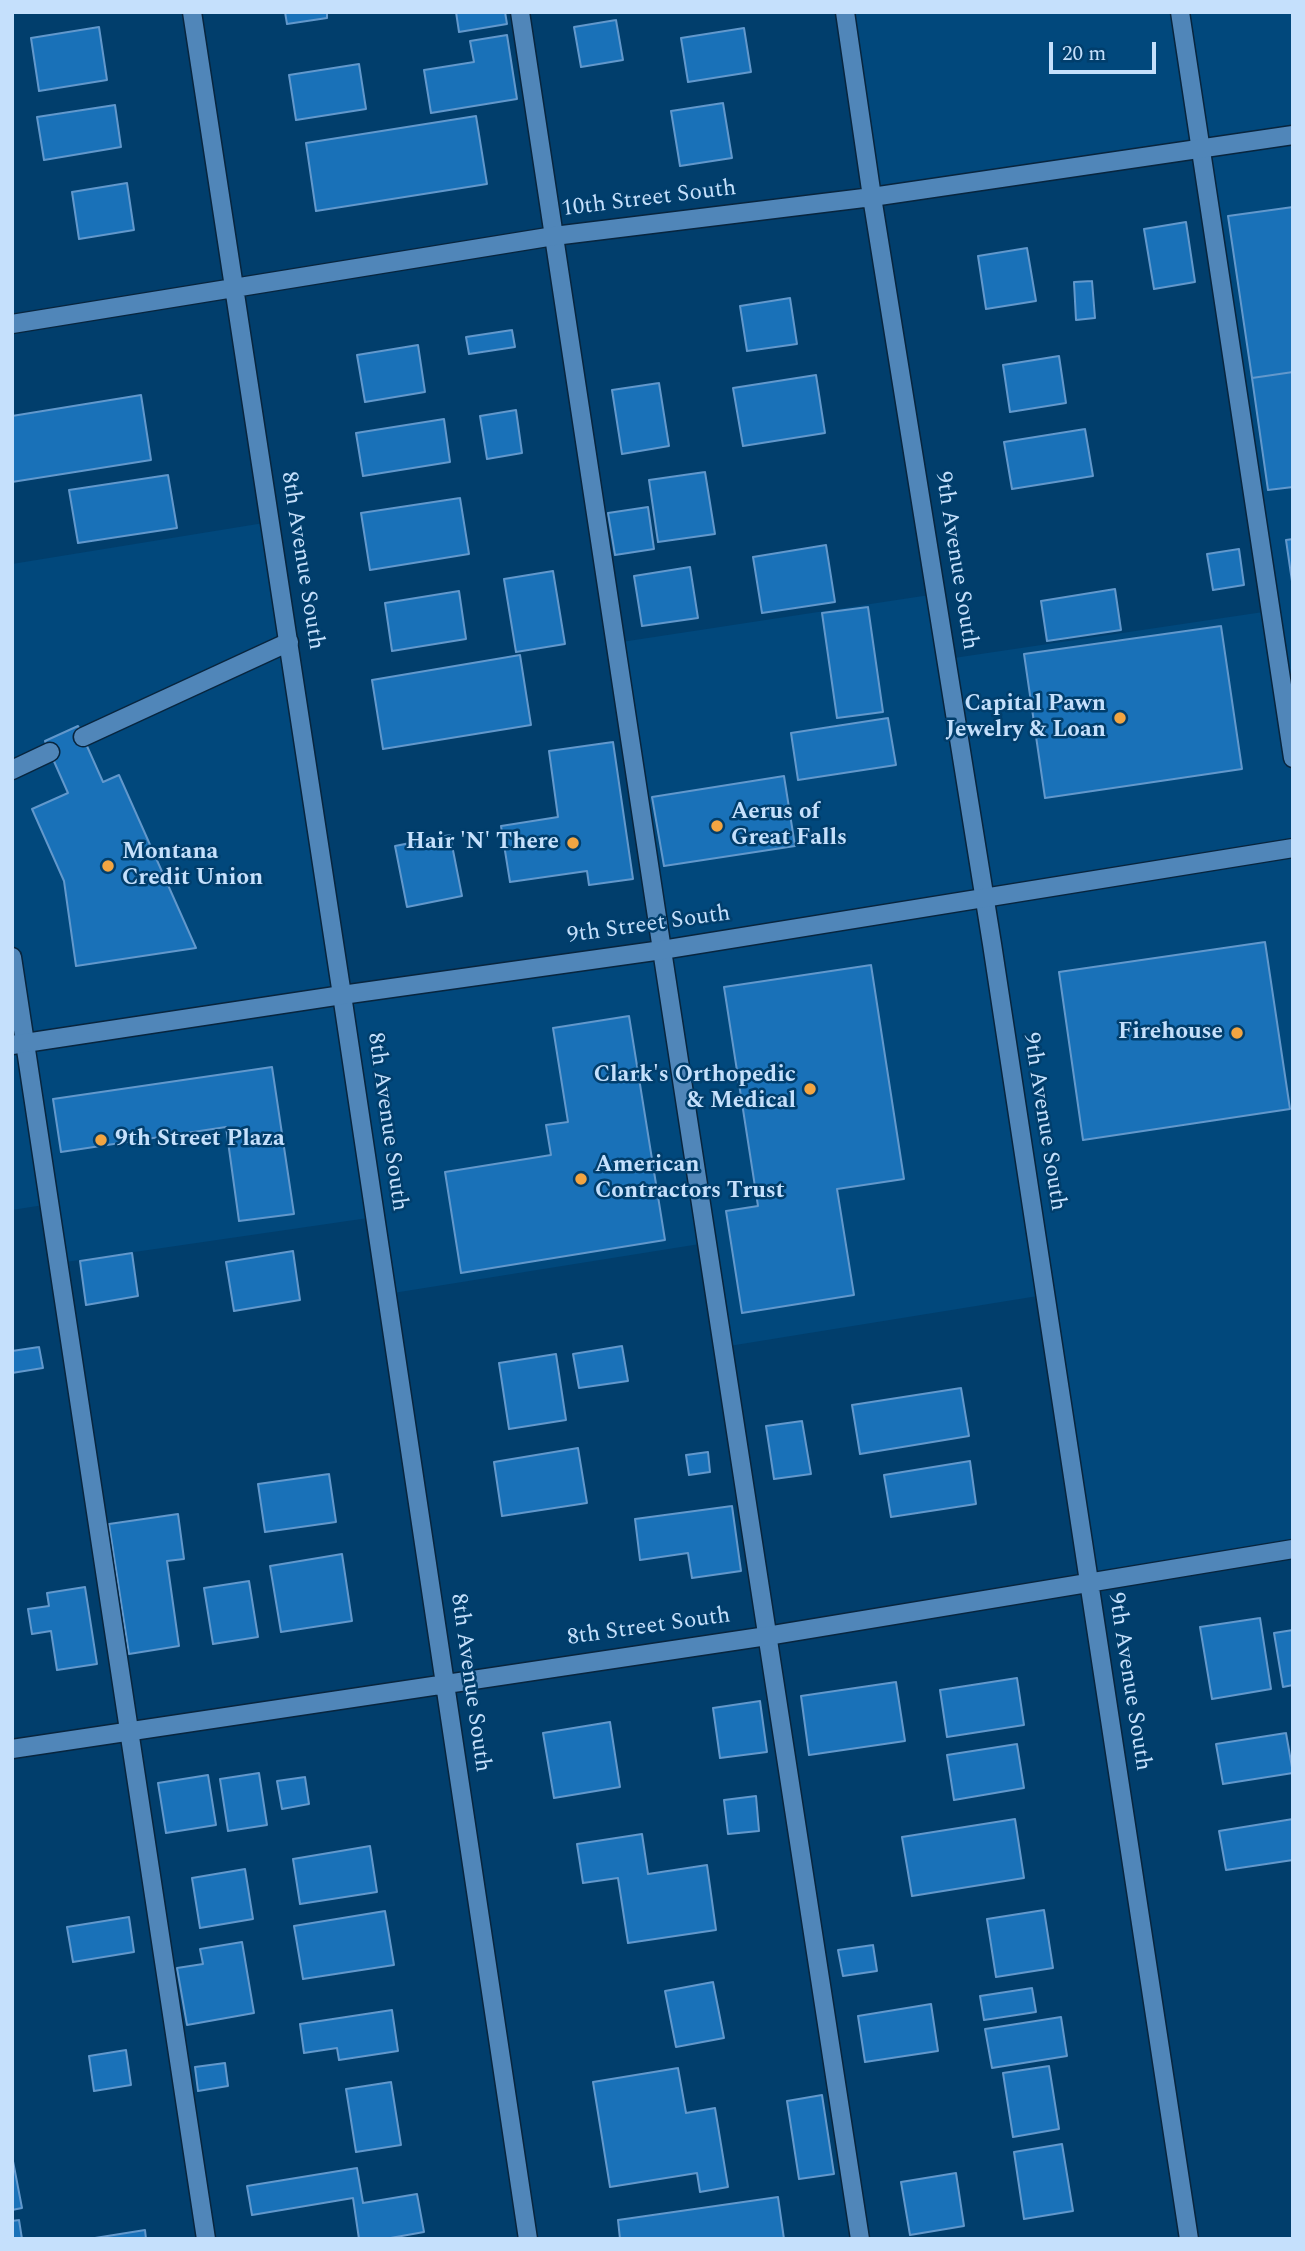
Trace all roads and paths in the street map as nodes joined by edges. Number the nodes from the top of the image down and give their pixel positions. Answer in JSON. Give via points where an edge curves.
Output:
{"nodes":[{"id":1,"x":192,"y":12,"type":"edge"},
{"id":2,"x":520,"y":12,"type":"edge"},
{"id":3,"x":845,"y":12,"type":"edge"},
{"id":4,"x":1180,"y":12,"type":"edge"},
{"id":5,"x":1293,"y":135,"type":"edge"},
{"id":6,"x":1201,"y":150,"type":"junction"},
{"id":7,"x":872,"y":197,"type":"junction"},
{"id":8,"x":554,"y":236,"type":"junction"},
{"id":9,"x":234,"y":288,"type":"junction"},
{"id":10,"x":12,"y":324,"type":"edge"},
{"id":11,"x":289,"y":642,"type":"junction"},
{"id":12,"x":83,"y":737,"type":"dead end"},
{"id":13,"x":50,"y":752,"type":"dead end"},
{"id":14,"x":1293,"y":758,"type":"edge"},
{"id":15,"x":12,"y":770,"type":"edge"},
{"id":16,"x":1293,"y":848,"type":"edge"},
{"id":17,"x":985,"y":899,"type":"junction"},
{"id":18,"x":662,"y":950,"type":"junction"},
{"id":19,"x":12,"y":957,"type":"edge"},
{"id":20,"x":342,"y":995,"type":"junction"},
{"id":21,"x":19,"y":1044,"type":"edge"},
{"id":22,"x":1293,"y":1549,"type":"edge"},
{"id":23,"x":1088,"y":1581,"type":"junction"},
{"id":24,"x":766,"y":1636,"type":"junction"},
{"id":25,"x":444,"y":1683,"type":"junction"},
{"id":26,"x":130,"y":1731,"type":"junction"},
{"id":27,"x":12,"y":1749,"type":"edge"},
{"id":28,"x":206,"y":2239,"type":"edge"},
{"id":29,"x":528,"y":2239,"type":"edge"},
{"id":30,"x":860,"y":2239,"type":"edge"},
{"id":31,"x":1189,"y":2239,"type":"edge"}],
"edges":[{"from":1,"to":9,"type":"street","name":"8th Avenue South"},
{"from":2,"to":8,"type":"street"},
{"from":3,"to":7,"type":"street","name":"9th Avenue South"},
{"from":4,"to":6,"type":"street"},
{"from":5,"to":6,"type":"street","name":"10th Street South"},
{"from":6,"to":7,"type":"street","name":"10th Street South"},
{"from":6,"to":14,"type":"street"},
{"from":7,"to":8,"type":"street","name":"10th Street South"},
{"from":7,"to":17,"type":"street","name":"9th Avenue South"},
{"from":8,"to":9,"type":"street","name":"10th Street South"},
{"from":8,"to":18,"type":"street"},
{"from":9,"to":10,"type":"street","name":"10th Street South"},
{"from":9,"to":11,"type":"street","name":"8th Avenue South"},
{"from":11,"to":12,"type":"street"},
{"from":11,"to":20,"type":"street","name":"8th Avenue South"},
{"from":13,"to":15,"type":"street"},
{"from":16,"to":17,"type":"street","name":"9th Street South"},
{"from":17,"to":18,"type":"street","name":"9th Street South"},
{"from":17,"to":23,"type":"street","name":"9th Avenue South"},
{"from":18,"to":20,"type":"street","name":"9th Street South"},
{"from":18,"to":24,"type":"street"},
{"from":19,"to":21,"type":"street"},
{"from":20,"to":21,"type":"street","name":"9th Street South"},
{"from":20,"to":25,"type":"street","name":"8th Avenue South"},
{"from":21,"to":26,"type":"street"},
{"from":22,"to":23,"type":"street","name":"8th Street South"},
{"from":23,"to":24,"type":"street","name":"8th Street South"},
{"from":23,"to":31,"type":"street","name":"9th Avenue South"},
{"from":24,"to":25,"type":"street","name":"8th Street South"},
{"from":24,"to":30,"type":"street"},
{"from":25,"to":26,"type":"street","name":"8th Street South"},
{"from":25,"to":29,"type":"street","name":"8th Avenue South"},
{"from":26,"to":27,"type":"street","name":"8th Street South"},
{"from":26,"to":28,"type":"street"}]}
